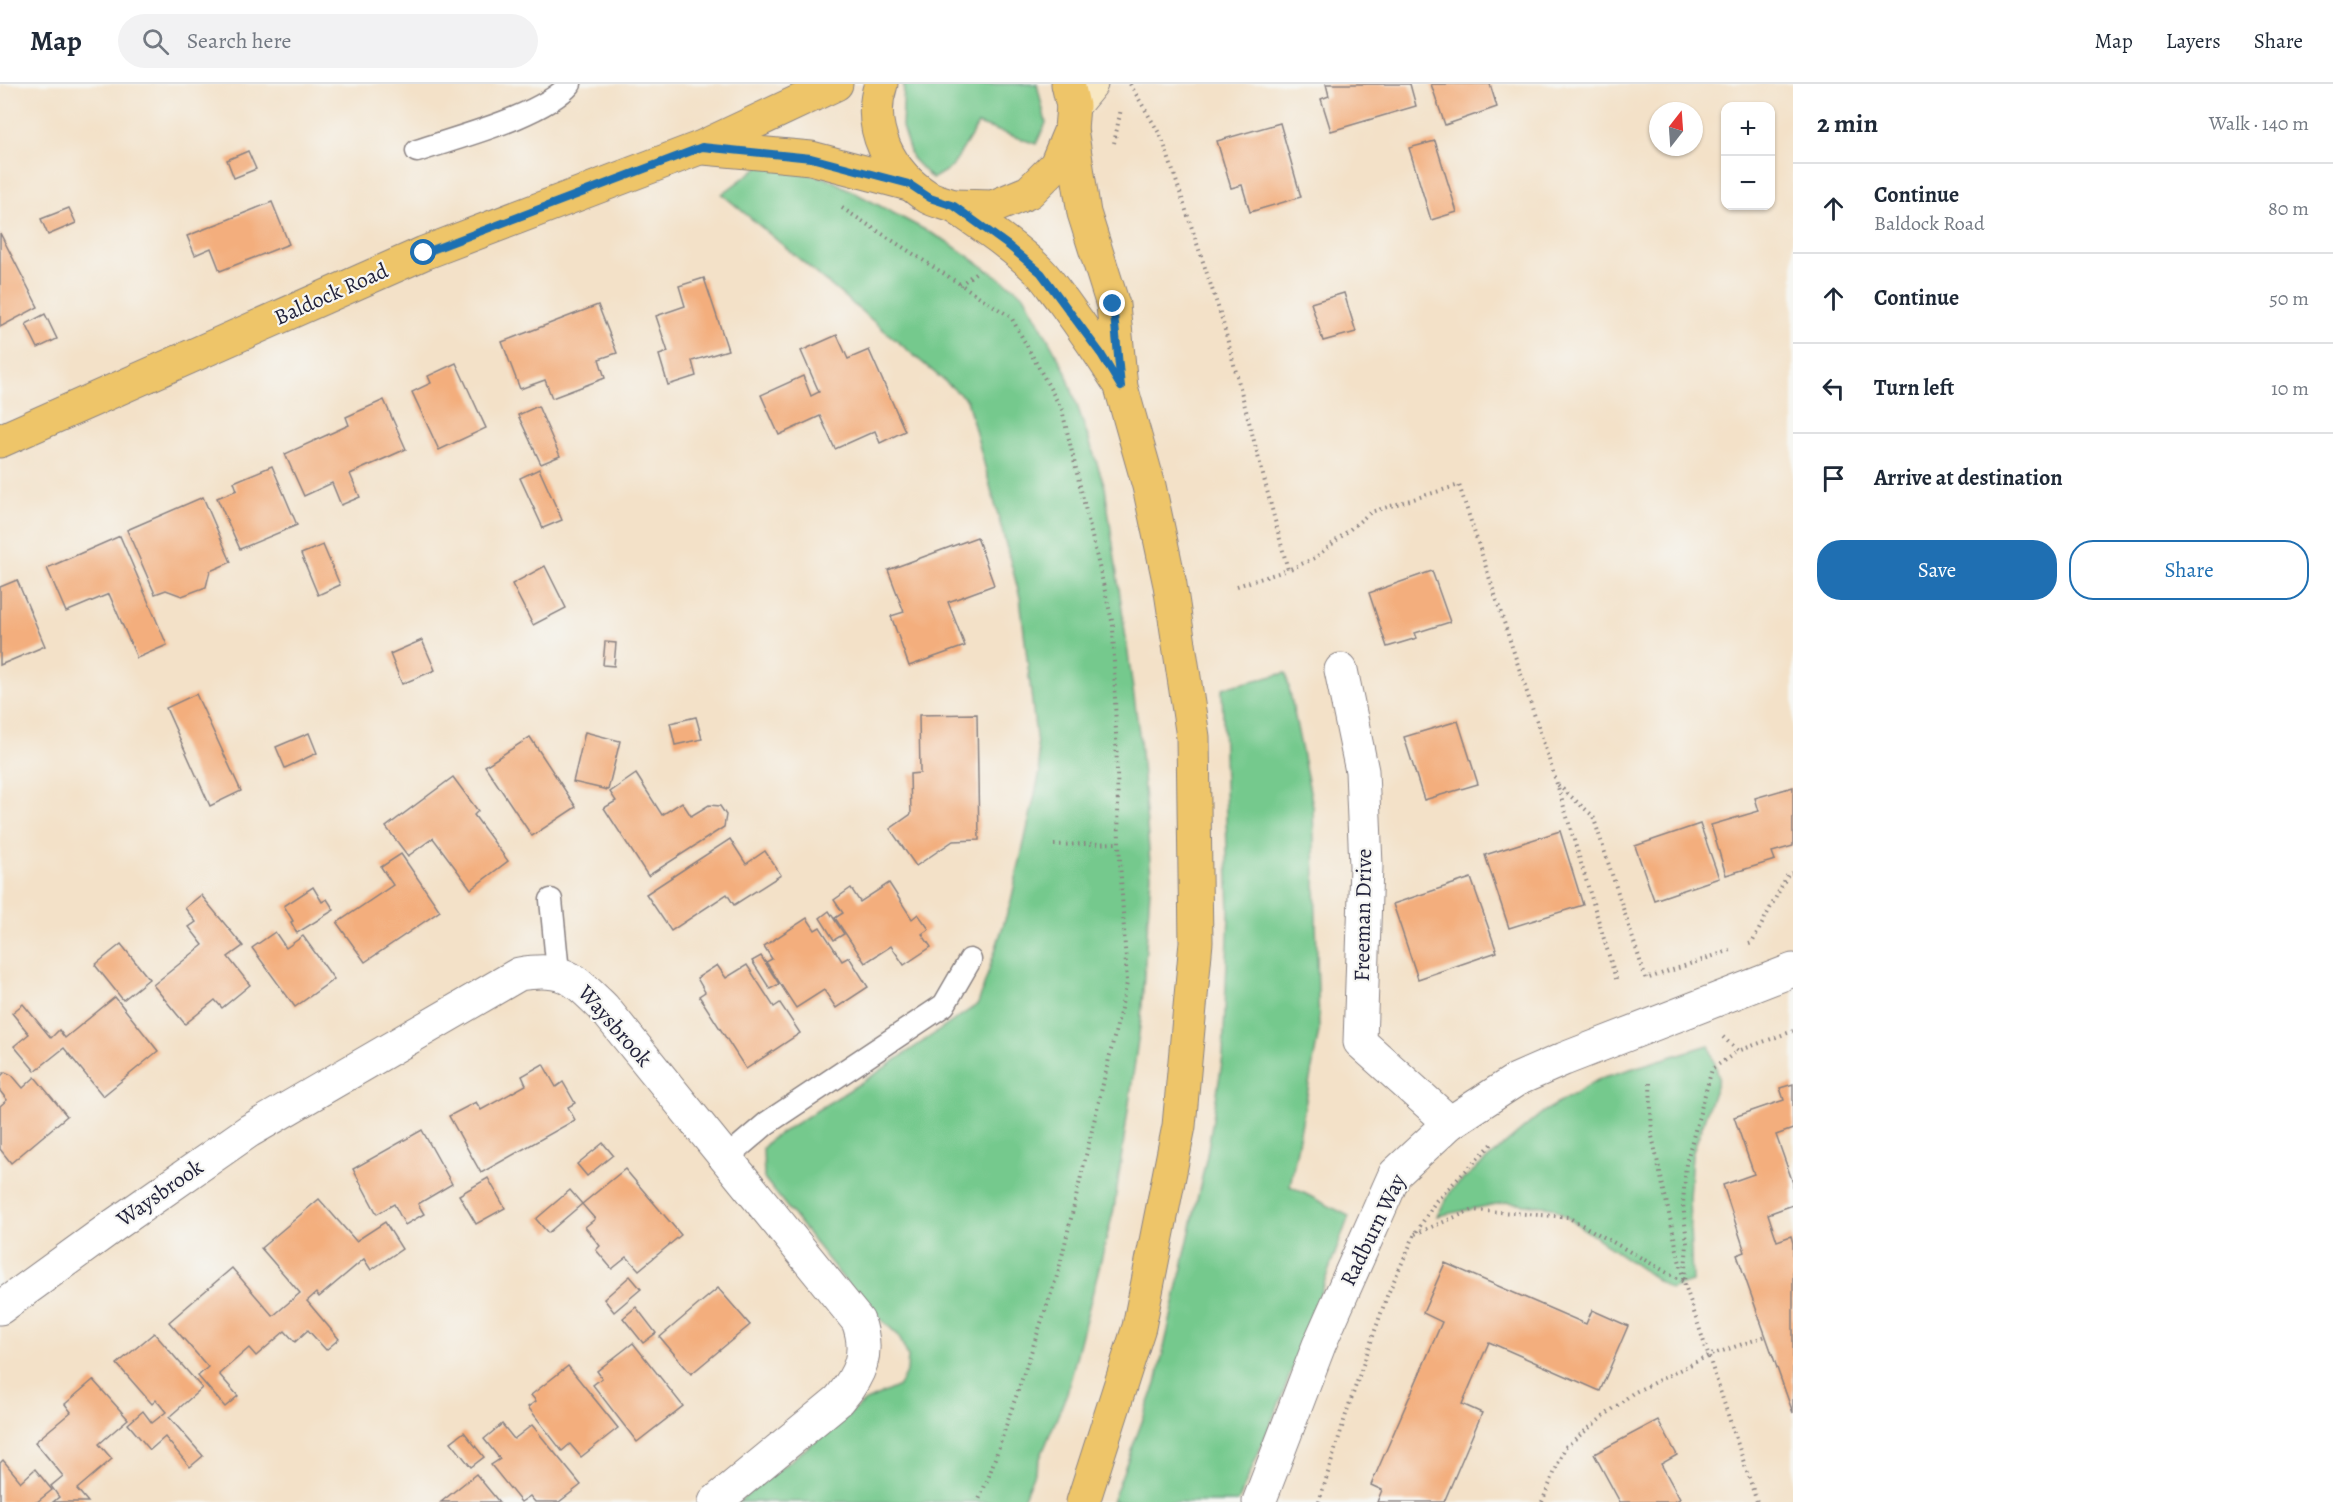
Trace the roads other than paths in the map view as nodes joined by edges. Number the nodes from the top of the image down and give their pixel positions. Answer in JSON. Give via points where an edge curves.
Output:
{"nodes":[{"id":1,"x":570,"y":84,"type":"edge"},
{"id":2,"x":836,"y":84,"type":"edge"},
{"id":3,"x":881,"y":84,"type":"edge"},
{"id":4,"x":1076,"y":101,"type":"edge"},
{"id":5,"x":702,"y":147,"type":"junction"},
{"id":6,"x":417,"y":151,"type":"dead end"},
{"id":7,"x":909,"y":184,"type":"junction"},
{"id":8,"x":954,"y":206,"type":"junction"},
{"id":9,"x":1121,"y":387,"type":"junction"},
{"id":10,"x":0,"y":441,"type":"edge"},
{"id":11,"x":1341,"y":670,"type":"dead end"},
{"id":12,"x":551,"y":900,"type":"dead end"},
{"id":13,"x":970,"y":960,"type":"dead end"},
{"id":14,"x":1793,"y":970,"type":"edge"},
{"id":15,"x":558,"y":972,"type":"junction"},
{"id":16,"x":1450,"y":1123,"type":"junction"},
{"id":17,"x":725,"y":1159,"type":"junction"},
{"id":18,"x":0,"y":1308,"type":"edge"},
{"id":19,"x":715,"y":1502,"type":"edge"},
{"id":20,"x":1083,"y":1502,"type":"edge"},
{"id":21,"x":1258,"y":1502,"type":"edge"}],
"edges":[{"from":1,"to":6,"type":"lane","via":[[531,110]]},
{"from":2,"to":5,"type":"main road","name":"Baldock Road"},
{"from":3,"to":7,"type":"main road","via":[[877,128],[889,159]]},
{"from":4,"to":8,"type":"main road","via":[[1056,165],[1029,192],[993,207]]},
{"from":4,"to":9,"type":"main road","via":[[1084,213],[1113,304]]},
{"from":5,"to":7,"type":"main road","name":"Baldock Road","via":[[811,158]]},
{"from":5,"to":10,"type":"main road","name":"Baldock Road","via":[[424,253]]},
{"from":7,"to":8,"type":"main road","via":[[930,198]]},
{"from":8,"to":9,"type":"main road","via":[[1041,273]]},
{"from":9,"to":20,"type":"main road","via":[[1149,486],[1170,585],[1193,737],[1196,942],[1179,1126],[1139,1327]]},
{"from":11,"to":16,"type":"street","name":"Freeman Drive","via":[[1362,771],[1366,866],[1360,1042]]},
{"from":12,"to":15,"type":"lane"},
{"from":13,"to":17,"type":"lane","via":[[944,1005],[767,1123]]},
{"from":14,"to":16,"type":"street","name":"Radburn Way","via":[[1516,1080]]},
{"from":15,"to":17,"type":"street","name":"Waysbrook","via":[[577,981],[603,1006]]},
{"from":15,"to":18,"type":"street","name":"Waysbrook","via":[[519,974],[249,1131]]},
{"from":16,"to":21,"type":"street","name":"Radburn Way","via":[[1395,1174],[1319,1345]]},
{"from":17,"to":19,"type":"street","name":"Waysbrook","via":[[858,1321],[864,1336],[859,1371],[839,1400]]}]}
